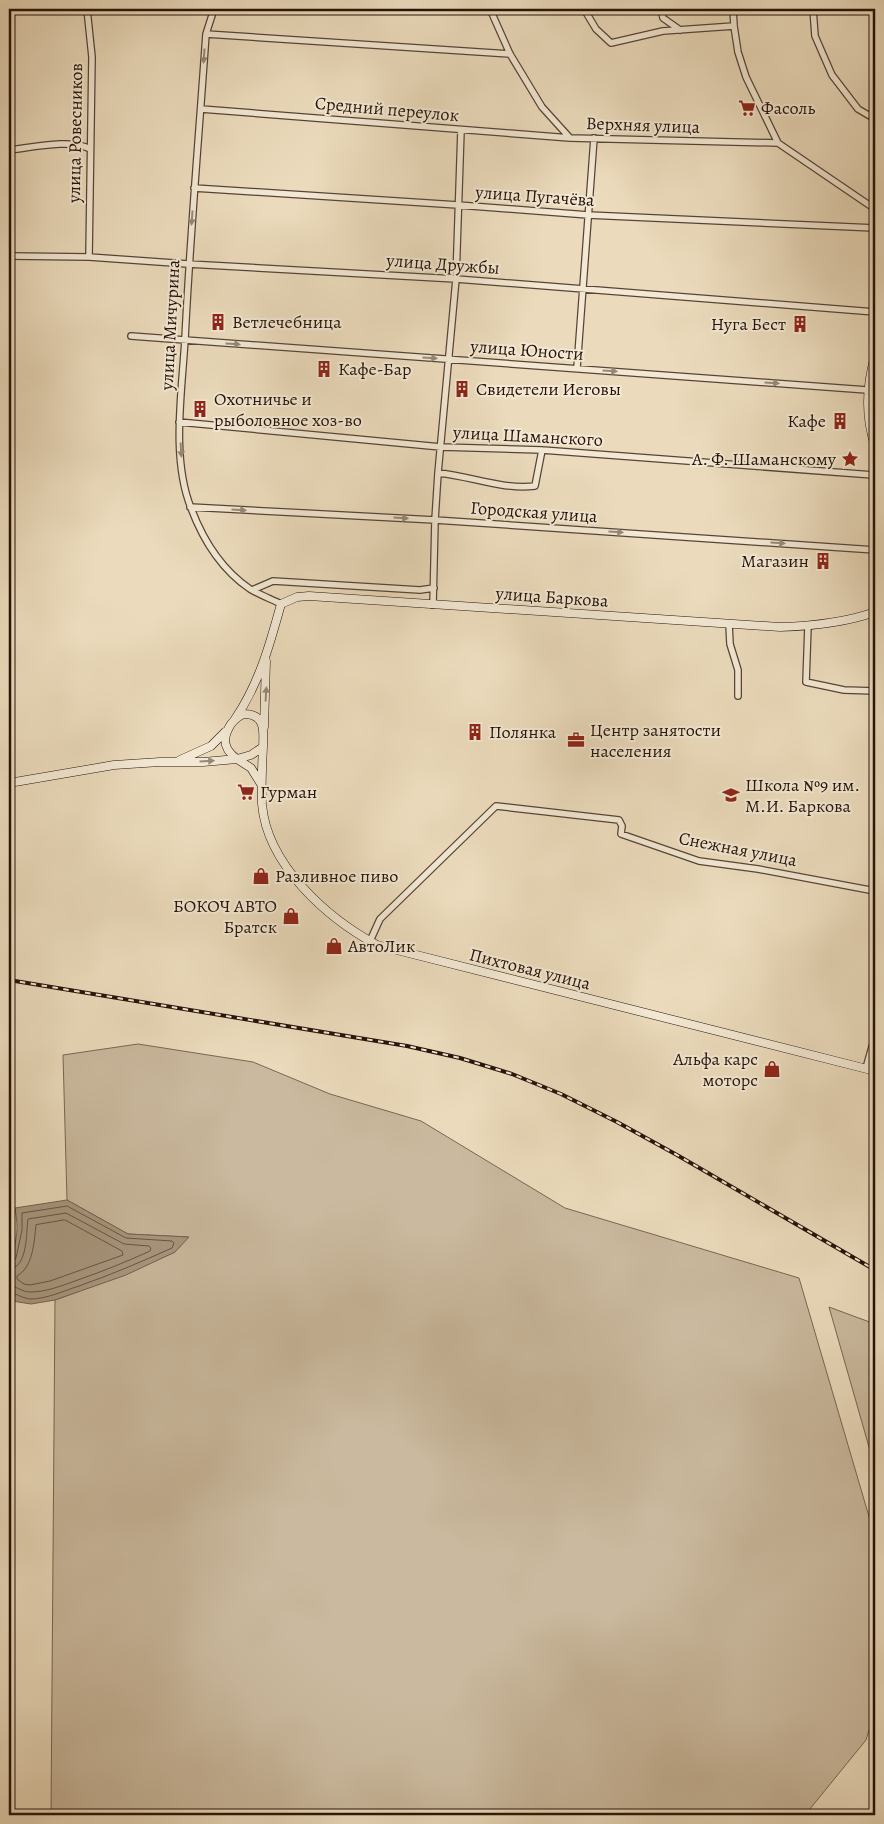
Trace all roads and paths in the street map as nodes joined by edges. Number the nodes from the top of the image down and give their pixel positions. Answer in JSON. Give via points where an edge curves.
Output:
{"nodes":[{"id":1,"x":87,"y":9,"type":"edge"},
{"id":2,"x":214,"y":9,"type":"edge"},
{"id":3,"x":490,"y":9,"type":"edge"},
{"id":4,"x":584,"y":9,"type":"edge"},
{"id":5,"x":660,"y":9,"type":"edge"},
{"id":6,"x":733,"y":9,"type":"edge"},
{"id":7,"x":813,"y":9,"type":"edge"},
{"id":8,"x":734,"y":26,"type":"junction"},
{"id":9,"x":680,"y":30,"type":"junction"},
{"id":10,"x":206,"y":34,"type":"junction"},
{"id":11,"x":510,"y":54,"type":"junction"},
{"id":12,"x":200,"y":109,"type":"junction"},
{"id":13,"x":875,"y":119,"type":"edge"},
{"id":14,"x":461,"y":130,"type":"junction"},
{"id":15,"x":570,"y":138,"type":"junction"},
{"id":16,"x":594,"y":138,"type":"junction"},
{"id":17,"x":778,"y":143,"type":"junction"},
{"id":18,"x":90,"y":149,"type":"junction"},
{"id":19,"x":9,"y":150,"type":"edge"},
{"id":20,"x":194,"y":188,"type":"junction"},
{"id":21,"x":458,"y":205,"type":"junction"},
{"id":22,"x":875,"y":209,"type":"edge"},
{"id":23,"x":588,"y":216,"type":"junction"},
{"id":24,"x":875,"y":228,"type":"edge"},
{"id":25,"x":9,"y":256,"type":"edge"},
{"id":26,"x":89,"y":257,"type":"junction"},
{"id":27,"x":188,"y":264,"type":"junction"},
{"id":28,"x":456,"y":279,"type":"junction"},
{"id":29,"x":582,"y":289,"type":"junction"},
{"id":30,"x":875,"y":312,"type":"edge"},
{"id":31,"x":131,"y":336,"type":"dead end"},
{"id":32,"x":184,"y":341,"type":"junction"},
{"id":33,"x":875,"y":356,"type":"edge"},
{"id":34,"x":449,"y":359,"type":"junction"},
{"id":35,"x":577,"y":368,"type":"junction"},
{"id":36,"x":867,"y":390,"type":"junction"},
{"id":37,"x":179,"y":422,"type":"junction"},
{"id":38,"x":875,"y":446,"type":"edge"},
{"id":39,"x":441,"y":447,"type":"junction"},
{"id":40,"x":542,"y":450,"type":"junction"},
{"id":41,"x":438,"y":472,"type":"junction"},
{"id":42,"x":875,"y":474,"type":"edge"},
{"id":43,"x":190,"y":507,"type":"junction"},
{"id":44,"x":435,"y":520,"type":"junction"},
{"id":45,"x":875,"y":550,"type":"edge"},
{"id":46,"x":434,"y":588,"type":"junction"},
{"id":47,"x":252,"y":590,"type":"junction"},
{"id":48,"x":281,"y":604,"type":"junction"},
{"id":49,"x":433,"y":605,"type":"junction"},
{"id":50,"x":875,"y":612,"type":"edge"},
{"id":51,"x":729,"y":624,"type":"junction"},
{"id":52,"x":808,"y":626,"type":"junction"},
{"id":53,"x":266,"y":657,"type":"junction"},
{"id":54,"x":875,"y":691,"type":"edge"},
{"id":55,"x":738,"y":696,"type":"dead end"},
{"id":56,"x":235,"y":719,"type":"junction"},
{"id":57,"x":227,"y":730,"type":"junction"},
{"id":58,"x":264,"y":730,"type":"junction"},
{"id":59,"x":263,"y":747,"type":"junction"},
{"id":60,"x":237,"y":759,"type":"junction"},
{"id":61,"x":176,"y":761,"type":"junction"},
{"id":62,"x":9,"y":783,"type":"edge"},
{"id":63,"x":262,"y":786,"type":"junction"},
{"id":64,"x":875,"y":891,"type":"edge"},
{"id":65,"x":370,"y":941,"type":"junction"},
{"id":66,"x":875,"y":1036,"type":"edge"},
{"id":67,"x":866,"y":1068,"type":"junction"},
{"id":68,"x":875,"y":1071,"type":"edge"}],
"edges":[{"from":1,"to":18,"type":"street","name":"улица Ровесников","via":[[92,57]]},
{"from":2,"to":10,"type":"street","name":"улица Мичурина"},
{"from":3,"to":11,"type":"street","name":"Верхняя улица"},
{"from":4,"to":9,"type":"street","via":[[596,29],[611,43]]},
{"from":5,"to":9,"type":"street","via":[[664,18]]},
{"from":6,"to":8,"type":"street"},
{"from":7,"to":13,"type":"street","via":[[815,36],[832,74],[858,108]]},
{"from":8,"to":9,"type":"street"},
{"from":8,"to":17,"type":"street","via":[[746,77]]},
{"from":10,"to":11,"type":"street"},
{"from":10,"to":12,"type":"street","name":"улица Мичурина","one_way":true},
{"from":11,"to":15,"type":"street","name":"Верхняя улица","via":[[542,106]]},
{"from":12,"to":14,"type":"street","name":"Средний переулок"},
{"from":12,"to":20,"type":"street","name":"улица Мичурина"},
{"from":14,"to":15,"type":"street","name":"Средний переулок"},
{"from":14,"to":21,"type":"street"},
{"from":15,"to":16,"type":"street","name":"Верхняя улица"},
{"from":16,"to":17,"type":"street","name":"Верхняя улица"},
{"from":16,"to":23,"type":"street"},
{"from":17,"to":22,"type":"street"},
{"from":18,"to":19,"type":"street","via":[[61,144]]},
{"from":18,"to":26,"type":"street","name":"улица Ровесников"},
{"from":20,"to":21,"type":"street","name":"улица Пугачёва"},
{"from":20,"to":27,"type":"street","name":"улица Мичурина","one_way":true},
{"from":21,"to":23,"type":"street","name":"улица Пугачёва"},
{"from":21,"to":28,"type":"street"},
{"from":23,"to":24,"type":"street","name":"улица Пугачёва"},
{"from":23,"to":29,"type":"street"},
{"from":25,"to":26,"type":"street","name":"улица Дружбы"},
{"from":26,"to":27,"type":"street","name":"улица Дружбы"},
{"from":27,"to":28,"type":"street","name":"улица Дружбы"},
{"from":27,"to":32,"type":"street","name":"улица Мичурина"},
{"from":28,"to":29,"type":"street","name":"улица Дружбы"},
{"from":28,"to":34,"type":"street"},
{"from":29,"to":30,"type":"street","name":"улица Дружбы"},
{"from":29,"to":35,"type":"street"},
{"from":31,"to":32,"type":"street","name":"улица Юности"},
{"from":32,"to":34,"type":"street","name":"улица Юности","one_way":true},
{"from":32,"to":37,"type":"street","name":"улица Мичурина"},
{"from":33,"to":36,"type":"main road"},
{"from":34,"to":35,"type":"street","name":"улица Юности"},
{"from":34,"to":39,"type":"street"},
{"from":35,"to":36,"type":"street","name":"улица Юности","one_way":true},
{"from":36,"to":38,"type":"main road","via":[[870,432]]},
{"from":37,"to":39,"type":"street","name":"улица Шаманского"},
{"from":37,"to":43,"type":"street","name":"улица Мичурина","one_way":true,"via":[[182,475]]},
{"from":39,"to":40,"type":"street","name":"улица Шаманского"},
{"from":39,"to":41,"type":"street"},
{"from":40,"to":41,"type":"street","via":[[535,486],[493,484]]},
{"from":40,"to":42,"type":"street","name":"улица Шаманского"},
{"from":41,"to":44,"type":"street"},
{"from":43,"to":44,"type":"street","name":"Городская улица","one_way":true},
{"from":43,"to":47,"type":"street","name":"улица Мичурина","via":[[213,552],[238,580]]},
{"from":44,"to":45,"type":"street","name":"Городская улица","one_way":true},
{"from":44,"to":46,"type":"street"},
{"from":46,"to":47,"type":"street","via":[[420,590],[273,581]]},
{"from":46,"to":49,"type":"street"},
{"from":47,"to":48,"type":"street","name":"улица Мичурина"},
{"from":48,"to":49,"type":"main road","name":"улица Баркова","via":[[309,596]]},
{"from":48,"to":53,"type":"main road"},
{"from":49,"to":51,"type":"main road","name":"улица Баркова"},
{"from":50,"to":52,"type":"main road","name":"улица Баркова"},
{"from":51,"to":52,"type":"main road","name":"улица Баркова"},
{"from":51,"to":55,"type":"street","via":[[730,644],[738,670]]},
{"from":52,"to":54,"type":"street","via":[[806,682],[844,690]]},
{"from":53,"to":56,"type":"main road"},
{"from":58,"to":53,"type":"main road","one_way":true},
{"from":56,"to":57,"type":"main road"},
{"from":56,"to":58,"type":"main road","via":[[244,714],[253,716]]},
{"from":57,"to":60,"type":"main road","via":[[226,746]]},
{"from":57,"to":61,"type":"main road","via":[[211,746]]},
{"from":58,"to":59,"type":"main road"},
{"from":59,"to":60,"type":"main road"},
{"from":59,"to":63,"type":"main road","name":"Пихтовая улица"},
{"from":61,"to":60,"type":"main road","one_way":true},
{"from":60,"to":63,"type":"main road","via":[[251,768]]},
{"from":61,"to":62,"type":"main road","via":[[114,765]]},
{"from":63,"to":65,"type":"main road","name":"Пихтовая улица","via":[[263,810],[271,836],[292,874],[326,910]]},
{"from":64,"to":65,"type":"street","name":"Снежная улица","via":[[699,861],[621,834],[619,820],[496,806],[380,919]]},
{"from":65,"to":67,"type":"main road","name":"Пихтовая улица","via":[[390,949]]},
{"from":66,"to":67,"type":"street"},
{"from":67,"to":68,"type":"main road","name":"Пихтовая улица"}]}
